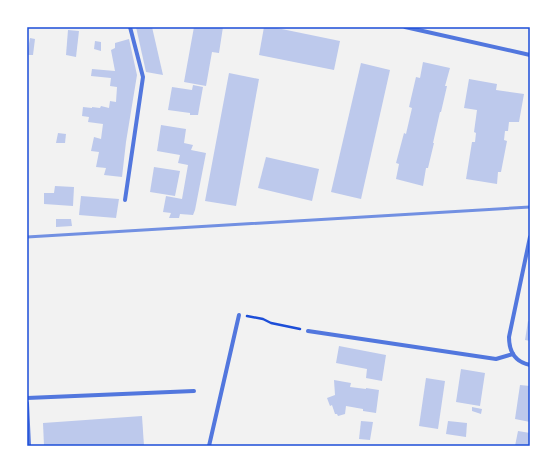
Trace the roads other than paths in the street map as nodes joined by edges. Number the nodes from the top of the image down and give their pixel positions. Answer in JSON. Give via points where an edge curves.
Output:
{"nodes":[{"id":1,"x":130,"y":27,"type":"edge"},
{"id":2,"x":405,"y":27,"type":"edge"},
{"id":3,"x":530,"y":55,"type":"edge"},
{"id":4,"x":125,"y":200,"type":"dead end"},
{"id":5,"x":530,"y":237,"type":"edge"},
{"id":6,"x":239,"y":315,"type":"road end"},
{"id":7,"x":308,"y":331,"type":"road end"},
{"id":8,"x":513,"y":354,"type":"junction"},
{"id":9,"x":530,"y":365,"type":"edge"},
{"id":10,"x":194,"y":391,"type":"dead end"},
{"id":11,"x":27,"y":398,"type":"edge"},
{"id":12,"x":27,"y":403,"type":"edge"},
{"id":13,"x":29,"y":446,"type":"edge"},
{"id":14,"x":209,"y":446,"type":"edge"}],
"edges":[{"from":1,"to":4,"type":"street","via":[[143,77]]},
{"from":2,"to":3,"type":"street"},
{"from":5,"to":8,"type":"street","via":[[509,337]]},
{"from":6,"to":14,"type":"street"},
{"from":7,"to":8,"type":"street","via":[[496,359]]},
{"from":8,"to":9,"type":"street","via":[[520,361]]},
{"from":10,"to":11,"type":"street"},
{"from":12,"to":13,"type":"street"}]}
